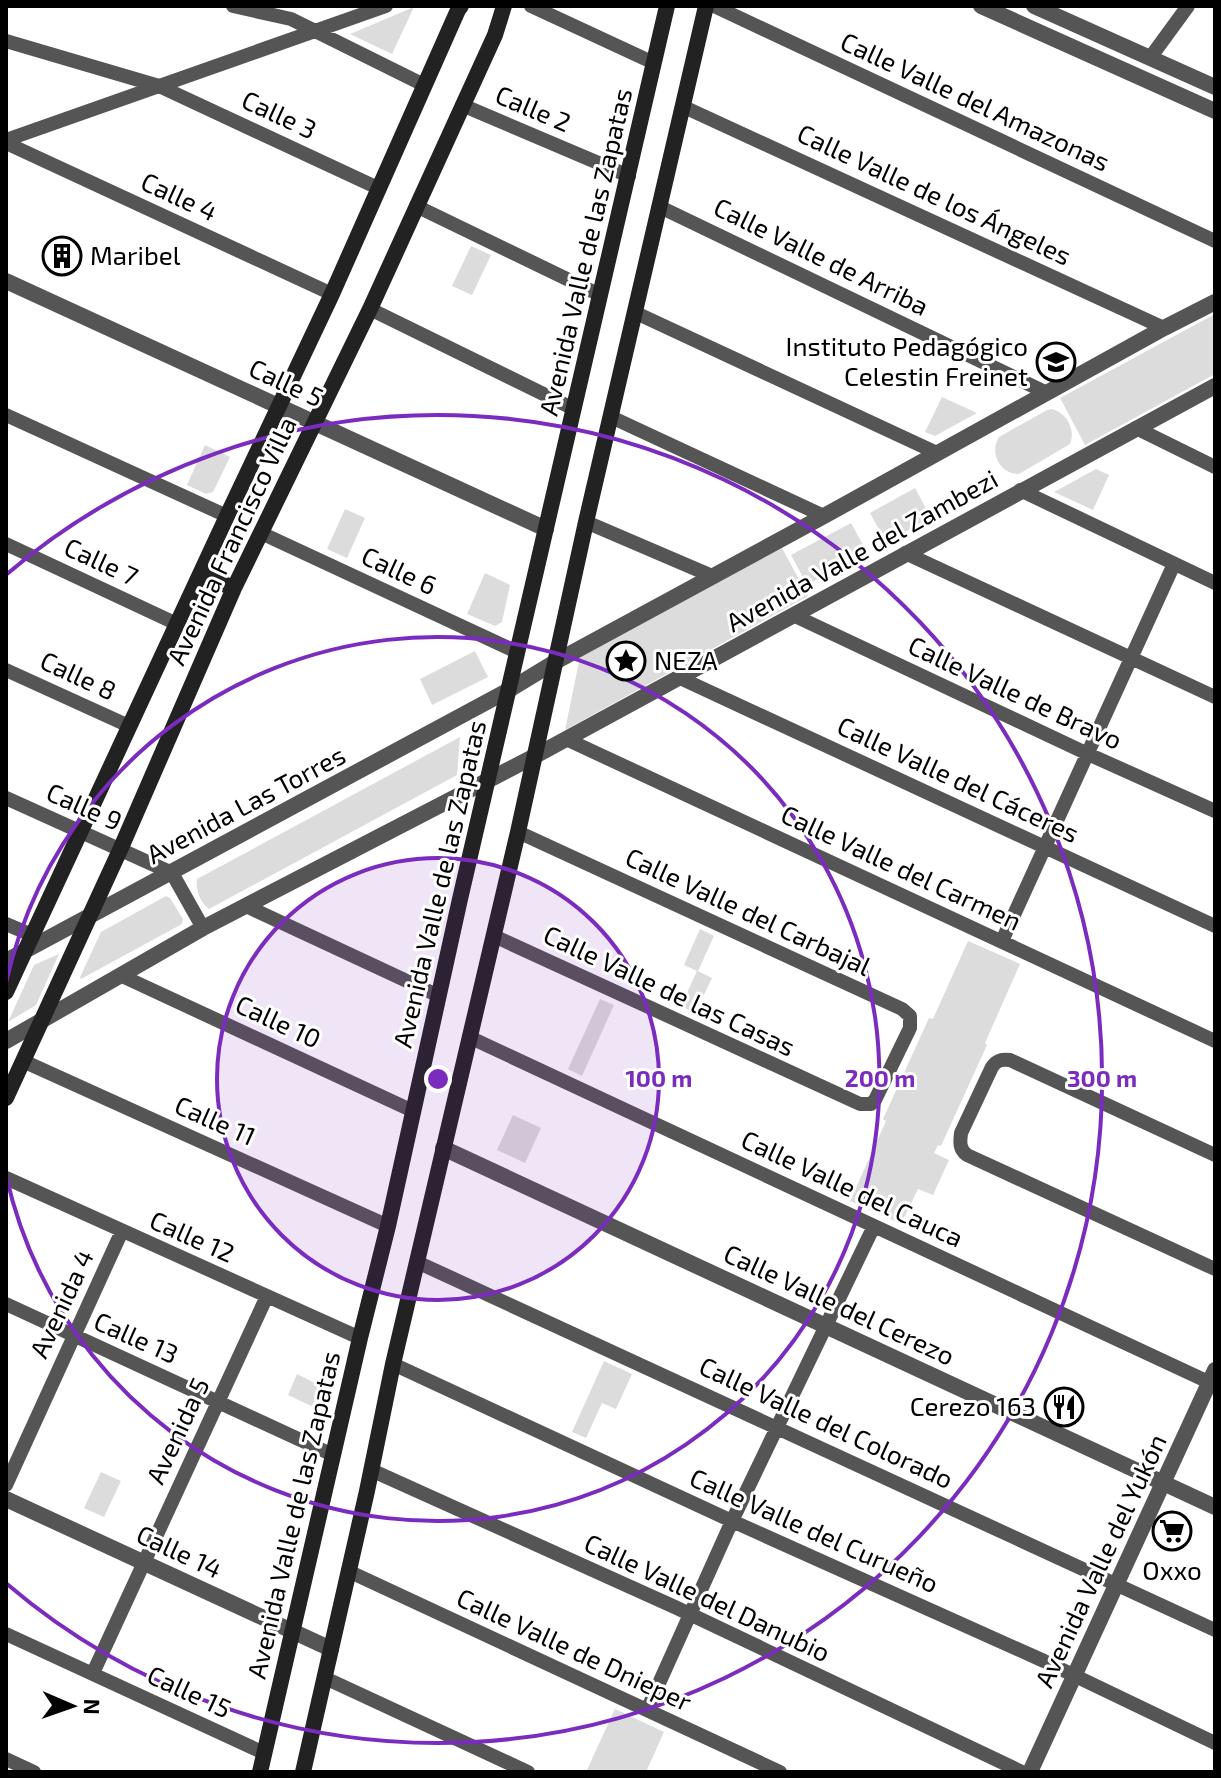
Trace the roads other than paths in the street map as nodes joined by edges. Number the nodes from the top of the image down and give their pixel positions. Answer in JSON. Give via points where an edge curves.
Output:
{"nodes":[{"id":1,"x":233,"y":6,"type":"edge"},
{"id":2,"x":386,"y":6,"type":"edge"},
{"id":3,"x":461,"y":6,"type":"edge"},
{"id":4,"x":504,"y":6,"type":"edge"},
{"id":5,"x":531,"y":6,"type":"edge"},
{"id":6,"x":667,"y":6,"type":"edge"},
{"id":7,"x":706,"y":6,"type":"edge"},
{"id":8,"x":714,"y":6,"type":"edge"},
{"id":9,"x":981,"y":6,"type":"edge"},
{"id":10,"x":1188,"y":6,"type":"edge"},
{"id":11,"x":1040,"y":7,"type":"edge"},
{"id":12,"x":1027,"y":28,"type":"junction"},
{"id":13,"x":314,"y":31,"type":"junction"},
{"id":14,"x":6,"y":41,"type":"edge"},
{"id":15,"x":1150,"y":58,"type":"junction"},
{"id":16,"x":654,"y":63,"type":"junction"},
{"id":17,"x":424,"y":85,"type":"junction"},
{"id":18,"x":159,"y":86,"type":"junction"},
{"id":19,"x":1215,"y":87,"type":"edge"},
{"id":20,"x":462,"y":105,"type":"junction"},
{"id":21,"x":684,"y":107,"type":"junction"},
{"id":22,"x":1215,"y":111,"type":"edge"},
{"id":23,"x":6,"y":142,"type":"edge"},
{"id":24,"x":629,"y":176,"type":"junction"},
{"id":25,"x":378,"y":188,"type":"junction"},
{"id":26,"x":416,"y":206,"type":"junction"},
{"id":27,"x":660,"y":207,"type":"junction"},
{"id":28,"x":1215,"y":241,"type":"edge"},
{"id":29,"x":6,"y":281,"type":"edge"},
{"id":30,"x":332,"y":294,"type":"junction"},
{"id":31,"x":600,"y":295,"type":"junction"},
{"id":32,"x":1215,"y":302,"type":"edge"},
{"id":33,"x":370,"y":309,"type":"junction"},
{"id":34,"x":636,"y":313,"type":"junction"},
{"id":35,"x":1164,"y":328,"type":"junction"},
{"id":36,"x":1215,"y":386,"type":"edge"},
{"id":37,"x":1047,"y":393,"type":"junction"},
{"id":38,"x":280,"y":406,"type":"junction"},
{"id":39,"x":574,"y":409,"type":"junction"},
{"id":40,"x":6,"y":415,"type":"edge"},
{"id":41,"x":611,"y":417,"type":"junction"},
{"id":42,"x":314,"y":422,"type":"junction"},
{"id":43,"x":1136,"y":428,"type":"junction"},
{"id":44,"x":937,"y":453,"type":"junction"},
{"id":45,"x":1215,"y":467,"type":"edge"},
{"id":46,"x":1020,"y":490,"type":"junction"},
{"id":47,"x":227,"y":516,"type":"junction"},
{"id":48,"x":824,"y":516,"type":"junction"},
{"id":49,"x":586,"y":522,"type":"junction"},
{"id":50,"x":546,"y":529,"type":"junction"},
{"id":51,"x":261,"y":533,"type":"junction"},
{"id":52,"x":6,"y":544,"type":"edge"},
{"id":53,"x":905,"y":553,"type":"junction"},
{"id":54,"x":1174,"y":564,"type":"junction"},
{"id":55,"x":200,"y":575,"type":"junction"},
{"id":56,"x":712,"y":576,"type":"junction"},
{"id":57,"x":1215,"y":583,"type":"edge"},
{"id":58,"x":234,"y":588,"type":"junction"},
{"id":59,"x":795,"y":616,"type":"junction"},
{"id":60,"x":177,"y":624,"type":"junction"},
{"id":61,"x":517,"y":652,"type":"junction"},
{"id":62,"x":1131,"y":659,"type":"junction"},
{"id":63,"x":555,"y":662,"type":"junction"},
{"id":64,"x":6,"y":670,"type":"edge"},
{"id":65,"x":680,"y":678,"type":"junction"},
{"id":66,"x":509,"y":690,"type":"junction"},
{"id":67,"x":1215,"y":697,"type":"edge"},
{"id":68,"x":129,"y":726,"type":"junction"},
{"id":69,"x":566,"y":739,"type":"junction"},
{"id":70,"x":1088,"y":754,"type":"junction"},
{"id":71,"x":533,"y":757,"type":"junction"},
{"id":72,"x":489,"y":780,"type":"junction"},
{"id":73,"x":6,"y":798,"type":"edge"},
{"id":74,"x":1215,"y":811,"type":"edge"},
{"id":75,"x":80,"y":832,"type":"junction"},
{"id":76,"x":518,"y":832,"type":"junction"},
{"id":77,"x":1044,"y":846,"type":"junction"},
{"id":78,"x":120,"y":850,"type":"junction"},
{"id":79,"x":172,"y":873,"type":"junction"},
{"id":80,"x":246,"y":906,"type":"junction"},
{"id":81,"x":90,"y":915,"type":"junction"},
{"id":82,"x":6,"y":924,"type":"edge"},
{"id":83,"x":1215,"y":926,"type":"edge"},
{"id":84,"x":203,"y":928,"type":"junction"},
{"id":85,"x":32,"y":935,"type":"junction"},
{"id":86,"x":494,"y":936,"type":"junction"},
{"id":87,"x":1002,"y":941,"type":"junction"},
{"id":88,"x":24,"y":951,"type":"junction"},
{"id":89,"x":6,"y":961,"type":"edge"},
{"id":90,"x":122,"y":976,"type":"junction"},
{"id":91,"x":6,"y":992,"type":"edge"},
{"id":92,"x":439,"y":996,"type":"junction"},
{"id":93,"x":42,"y":1021,"type":"junction"},
{"id":94,"x":469,"y":1037,"type":"junction"},
{"id":95,"x":6,"y":1041,"type":"edge"},
{"id":96,"x":1215,"y":1041,"type":"edge"},
{"id":97,"x":23,"y":1061,"type":"junction"},
{"id":98,"x":893,"y":1063,"type":"joint"},
{"id":99,"x":6,"y":1098,"type":"edge"},
{"id":100,"x":413,"y":1111,"type":"junction"},
{"id":101,"x":443,"y":1148,"type":"junction"},
{"id":102,"x":1215,"y":1155,"type":"edge"},
{"id":103,"x":6,"y":1178,"type":"edge"},
{"id":104,"x":388,"y":1226,"type":"junction"},
{"id":105,"x":874,"y":1226,"type":"junction"},
{"id":106,"x":122,"y":1231,"type":"junction"},
{"id":107,"x":417,"y":1262,"type":"junction"},
{"id":108,"x":1215,"y":1269,"type":"edge"},
{"id":109,"x":267,"y":1296,"type":"junction"},
{"id":110,"x":6,"y":1304,"type":"edge"},
{"id":111,"x":826,"y":1325,"type":"junction"},
{"id":112,"x":74,"y":1337,"type":"junction"},
{"id":113,"x":360,"y":1338,"type":"junction"},
{"id":114,"x":393,"y":1364,"type":"junction"},
{"id":115,"x":1213,"y":1379,"type":"edge"},
{"id":116,"x":218,"y":1402,"type":"junction"},
{"id":117,"x":776,"y":1427,"type":"junction"},
{"id":118,"x":333,"y":1455,"type":"junction"},
{"id":119,"x":371,"y":1470,"type":"junction"},
{"id":120,"x":1163,"y":1482,"type":"junction"},
{"id":121,"x":6,"y":1485,"type":"edge"},
{"id":122,"x":6,"y":1499,"type":"edge"},
{"id":123,"x":1215,"y":1507,"type":"edge"},
{"id":124,"x":732,"y":1521,"type":"junction"},
{"id":125,"x":144,"y":1562,"type":"junction"},
{"id":126,"x":348,"y":1571,"type":"junction"},
{"id":127,"x":1117,"y":1584,"type":"junction"},
{"id":128,"x":690,"y":1615,"type":"junction"},
{"id":129,"x":1215,"y":1630,"type":"edge"},
{"id":130,"x":292,"y":1632,"type":"junction"},
{"id":131,"x":6,"y":1634,"type":"edge"},
{"id":132,"x":331,"y":1649,"type":"junction"},
{"id":133,"x":93,"y":1673,"type":"junction"},
{"id":134,"x":1074,"y":1677,"type":"junction"},
{"id":135,"x":325,"y":1678,"type":"junction"},
{"id":136,"x":647,"y":1710,"type":"junction"},
{"id":137,"x":1215,"y":1743,"type":"edge"},
{"id":138,"x":264,"y":1753,"type":"junction"},
{"id":139,"x":6,"y":1759,"type":"edge"},
{"id":140,"x":28,"y":1771,"type":"edge"},
{"id":141,"x":260,"y":1772,"type":"edge"},
{"id":142,"x":303,"y":1772,"type":"edge"},
{"id":143,"x":528,"y":1772,"type":"edge"},
{"id":144,"x":780,"y":1772,"type":"edge"},
{"id":145,"x":1022,"y":1772,"type":"edge"},
{"id":146,"x":1030,"y":1772,"type":"edge"}],
"edges":[{"from":1,"to":13,"type":"street","via":[[291,19]]},
{"from":2,"to":13,"type":"street"},
{"from":3,"to":17,"type":"main road","name":"Avenida Francisco Villa"},
{"from":4,"to":20,"type":"main road","name":"Avenida Francisco Villa"},
{"from":5,"to":16,"type":"street"},
{"from":6,"to":16,"type":"main road","name":"Avenida Valle de las Zapatas"},
{"from":7,"to":21,"type":"main road"},
{"from":8,"to":28,"type":"street","name":"Calle Valle del Amazonas"},
{"from":9,"to":12,"type":"street"},
{"from":10,"to":15,"type":"street"},
{"from":11,"to":12,"type":"street"},
{"from":11,"to":15,"type":"street"},
{"from":12,"to":22,"type":"street"},
{"from":13,"to":17,"type":"street"},
{"from":13,"to":18,"type":"street"},
{"from":14,"to":18,"type":"street","name":"Calle 3"},
{"from":15,"to":19,"type":"street"},
{"from":16,"to":24,"type":"main road","name":"Avenida Valle de las Zapatas"},
{"from":17,"to":25,"type":"main road","name":"Avenida Francisco Villa"},
{"from":18,"to":23,"type":"street"},
{"from":18,"to":25,"type":"street","name":"Calle 3"},
{"from":20,"to":24,"type":"street","name":"Calle 2"},
{"from":20,"to":26,"type":"main road","name":"Avenida Francisco Villa"},
{"from":21,"to":27,"type":"main road"},
{"from":21,"to":35,"type":"street","name":"Calle Valle de los Ángeles"},
{"from":23,"to":30,"type":"street","name":"Calle 4"},
{"from":24,"to":31,"type":"main road","name":"Avenida Valle de las Zapatas"},
{"from":25,"to":30,"type":"main road","name":"Avenida Francisco Villa"},
{"from":26,"to":31,"type":"street"},
{"from":26,"to":33,"type":"main road","name":"Avenida Francisco Villa"},
{"from":27,"to":34,"type":"main road"},
{"from":27,"to":37,"type":"street","name":"Calle Valle de Arriba"},
{"from":29,"to":38,"type":"street","name":"Calle 5"},
{"from":30,"to":38,"type":"main road","name":"Avenida Francisco Villa"},
{"from":31,"to":39,"type":"main road","name":"Avenida Valle de las Zapatas"},
{"from":32,"to":35,"type":"street","name":"Avenida Valle del Zambezi"},
{"from":33,"to":39,"type":"street"},
{"from":33,"to":42,"type":"main road","name":"Avenida Francisco Villa"},
{"from":34,"to":41,"type":"main road"},
{"from":34,"to":44,"type":"street"},
{"from":35,"to":37,"type":"street","name":"Avenida Valle del Zambezi"},
{"from":36,"to":43,"type":"street","name":"Avenida Valle del Zambezi"},
{"from":37,"to":44,"type":"street","name":"Avenida Valle del Zambezi"},
{"from":38,"to":42,"type":"street","name":"Calle 5"},
{"from":38,"to":47,"type":"main road","name":"Avenida Francisco Villa"},
{"from":39,"to":50,"type":"main road","name":"Avenida Valle de las Zapatas"},
{"from":40,"to":47,"type":"street"},
{"from":41,"to":48,"type":"street"},
{"from":41,"to":49,"type":"main road"},
{"from":42,"to":50,"type":"street","name":"Calle 5"},
{"from":42,"to":51,"type":"main road","name":"Avenida Francisco Villa"},
{"from":43,"to":45,"type":"street"},
{"from":43,"to":46,"type":"street","name":"Avenida Valle del Zambezi"},
{"from":44,"to":48,"type":"street","name":"Avenida Valle del Zambezi"},
{"from":46,"to":53,"type":"street","name":"Avenida Valle del Zambezi"},
{"from":46,"to":54,"type":"street"},
{"from":47,"to":55,"type":"main road","name":"Avenida Francisco Villa"},
{"from":48,"to":56,"type":"street","name":"Avenida Valle del Zambezi"},
{"from":49,"to":56,"type":"street"},
{"from":49,"to":63,"type":"main road"},
{"from":50,"to":61,"type":"main road","name":"Avenida Valle de las Zapatas"},
{"from":51,"to":58,"type":"main road","name":"Avenida Francisco Villa"},
{"from":51,"to":61,"type":"street","name":"Calle 6"},
{"from":52,"to":60,"type":"street","name":"Calle 7"},
{"from":53,"to":59,"type":"street","name":"Avenida Valle del Zambezi"},
{"from":53,"to":62,"type":"street"},
{"from":54,"to":57,"type":"street"},
{"from":54,"to":62,"type":"street"},
{"from":55,"to":58,"type":"main road"},
{"from":55,"to":60,"type":"main road","name":"Avenida Francisco Villa"},
{"from":56,"to":63,"type":"street","name":"Avenida Valle del Zambezi"},
{"from":58,"to":78,"type":"main road","name":"Avenida Francisco Villa"},
{"from":59,"to":65,"type":"street","name":"Avenida Valle del Zambezi"},
{"from":59,"to":70,"type":"street","name":"Calle Valle de Bravo"},
{"from":60,"to":68,"type":"main road","name":"Avenida Francisco Villa"},
{"from":61,"to":66,"type":"main road","name":"Avenida Valle de las Zapatas"},
{"from":62,"to":67,"type":"street"},
{"from":62,"to":70,"type":"street"},
{"from":63,"to":66,"type":"street","name":"Avenida Valle del Zambezi"},
{"from":63,"to":71,"type":"main road"},
{"from":64,"to":68,"type":"street","name":"Calle 8"},
{"from":65,"to":69,"type":"street","name":"Avenida Valle del Zambezi"},
{"from":65,"to":77,"type":"street","name":"Calle Valle del Cáceres"},
{"from":66,"to":72,"type":"main road","name":"Avenida Valle de las Zapatas"},
{"from":66,"to":79,"type":"street","name":"Avenida Las Torres"},
{"from":68,"to":75,"type":"main road","name":"Avenida Francisco Villa"},
{"from":69,"to":71,"type":"street","name":"Avenida Valle del Zambezi"},
{"from":69,"to":87,"type":"street","name":"Calle Valle del Carmen"},
{"from":70,"to":74,"type":"street","name":"Calle Valle de Bravo"},
{"from":70,"to":77,"type":"street"},
{"from":71,"to":72,"type":"street","name":"Avenida Valle del Zambezi"},
{"from":71,"to":76,"type":"main road"},
{"from":72,"to":80,"type":"street"},
{"from":72,"to":92,"type":"main road","name":"Avenida Valle de las Zapatas"},
{"from":73,"to":75,"type":"street","name":"Calle 9"},
{"from":75,"to":78,"type":"street","name":"Calle 9"},
{"from":75,"to":85,"type":"main road","name":"Avenida Francisco Villa"},
{"from":76,"to":86,"type":"main road"},
{"from":76,"to":98,"type":"street","name":"Calle Valle del Carbajal","via":[[902,1009],[910,1016],[910,1028]]},
{"from":77,"to":83,"type":"street","name":"Calle Valle del Cáceres"},
{"from":77,"to":87,"type":"street"},
{"from":78,"to":79,"type":"street","name":"Calle 9"},
{"from":78,"to":81,"type":"main road","name":"Avenida Francisco Villa"},
{"from":79,"to":81,"type":"street","name":"Avenida Las Torres"},
{"from":79,"to":84,"type":"street"},
{"from":80,"to":84,"type":"street"},
{"from":80,"to":92,"type":"street"},
{"from":81,"to":88,"type":"street","name":"Avenida Las Torres"},
{"from":81,"to":93,"type":"main road","name":"Avenida Francisco Villa"},
{"from":82,"to":85,"type":"street"},
{"from":84,"to":90,"type":"street"},
{"from":85,"to":88,"type":"main road","name":"Avenida Francisco Villa"},
{"from":86,"to":94,"type":"main road"},
{"from":86,"to":98,"type":"street","name":"Calle Valle de las Casas","via":[[860,1104],[875,1100]]},
{"from":87,"to":96,"type":"street","name":"Calle Valle del Carmen"},
{"from":88,"to":89,"type":"street","name":"Avenida Las Torres"},
{"from":88,"to":91,"type":"main road","name":"Avenida Francisco Villa"},
{"from":90,"to":93,"type":"street"},
{"from":90,"to":100,"type":"street","name":"Calle 10"},
{"from":92,"to":100,"type":"main road","name":"Avenida Valle de las Zapatas"},
{"from":93,"to":95,"type":"street"},
{"from":93,"to":97,"type":"main road","name":"Avenida Francisco Villa"},
{"from":94,"to":101,"type":"main road"},
{"from":94,"to":105,"type":"street","name":"Calle Valle del Cauca"},
{"from":97,"to":99,"type":"main road","name":"Avenida Francisco Villa"},
{"from":97,"to":104,"type":"street","name":"Calle 11"},
{"from":100,"to":104,"type":"main road","name":"Avenida Valle de las Zapatas"},
{"from":101,"to":107,"type":"main road"},
{"from":101,"to":111,"type":"street","name":"Calle Valle del Cerezo"},
{"from":102,"to":108,"type":"street","via":[[1010,1060],[995,1063],[961,1133],[967,1155]]},
{"from":103,"to":106,"type":"street","name":"Calle 12"},
{"from":104,"to":113,"type":"main road","name":"Avenida Valle de las Zapatas"},
{"from":105,"to":111,"type":"street"},
{"from":105,"to":115,"type":"street","name":"Calle Valle del Cauca"},
{"from":106,"to":109,"type":"street","name":"Calle 12"},
{"from":106,"to":112,"type":"street","name":"Avenida 4"},
{"from":107,"to":114,"type":"main road"},
{"from":107,"to":117,"type":"street","name":"Calle Valle del Colorado"},
{"from":109,"to":113,"type":"street","name":"Calle 12"},
{"from":109,"to":116,"type":"street","name":"Avenida 5"},
{"from":110,"to":112,"type":"street","name":"Calle 13"},
{"from":111,"to":117,"type":"street"},
{"from":111,"to":120,"type":"street","name":"Calle Valle del Cerezo"},
{"from":112,"to":116,"type":"street","name":"Calle 13"},
{"from":112,"to":121,"type":"street","name":"Avenida 4"},
{"from":113,"to":118,"type":"main road","name":"Avenida Valle de las Zapatas"},
{"from":114,"to":119,"type":"main road"},
{"from":114,"to":124,"type":"street","name":"Calle Valle del Curueño"},
{"from":115,"to":120,"type":"street","name":"Avenida Valle del Yukón"},
{"from":116,"to":118,"type":"street","name":"Calle 13"},
{"from":116,"to":125,"type":"street","name":"Avenida 5"},
{"from":117,"to":124,"type":"street"},
{"from":117,"to":127,"type":"street","name":"Calle Valle del Colorado"},
{"from":118,"to":130,"type":"main road","name":"Avenida Valle de las Zapatas"},
{"from":119,"to":126,"type":"main road"},
{"from":119,"to":128,"type":"street","name":"Calle Valle del Danubio"},
{"from":120,"to":123,"type":"street","name":"Calle Valle del Cerezo"},
{"from":120,"to":127,"type":"street","name":"Avenida Valle del Yukón"},
{"from":122,"to":125,"type":"street","name":"Calle 14"},
{"from":124,"to":128,"type":"street"},
{"from":124,"to":134,"type":"street","name":"Calle Valle del Curueño"},
{"from":125,"to":130,"type":"street","name":"Calle 14"},
{"from":125,"to":133,"type":"street","name":"Avenida 5"},
{"from":126,"to":132,"type":"main road"},
{"from":126,"to":136,"type":"street","name":"Calle Valle de Dnieper"},
{"from":127,"to":129,"type":"street","name":"Calle Valle del Colorado"},
{"from":127,"to":134,"type":"street","name":"Avenida Valle del Yukón"},
{"from":128,"to":136,"type":"street"},
{"from":128,"to":145,"type":"street","name":"Calle Valle del Danubio"},
{"from":130,"to":132,"type":"street","name":"Calle 14"},
{"from":130,"to":138,"type":"main road","name":"Avenida Valle de las Zapatas"},
{"from":131,"to":133,"type":"street","name":"Calle 15"},
{"from":132,"to":135,"type":"main road"},
{"from":133,"to":138,"type":"street","name":"Calle 15"},
{"from":134,"to":137,"type":"street","name":"Calle Valle del Curueño"},
{"from":134,"to":146,"type":"street","name":"Avenida Valle del Yukón"},
{"from":135,"to":142,"type":"main road"},
{"from":135,"to":143,"type":"street"},
{"from":136,"to":144,"type":"street","name":"Calle Valle de Dnieper"},
{"from":138,"to":141,"type":"main road","name":"Avenida Valle de las Zapatas"},
{"from":139,"to":140,"type":"street"}]}
